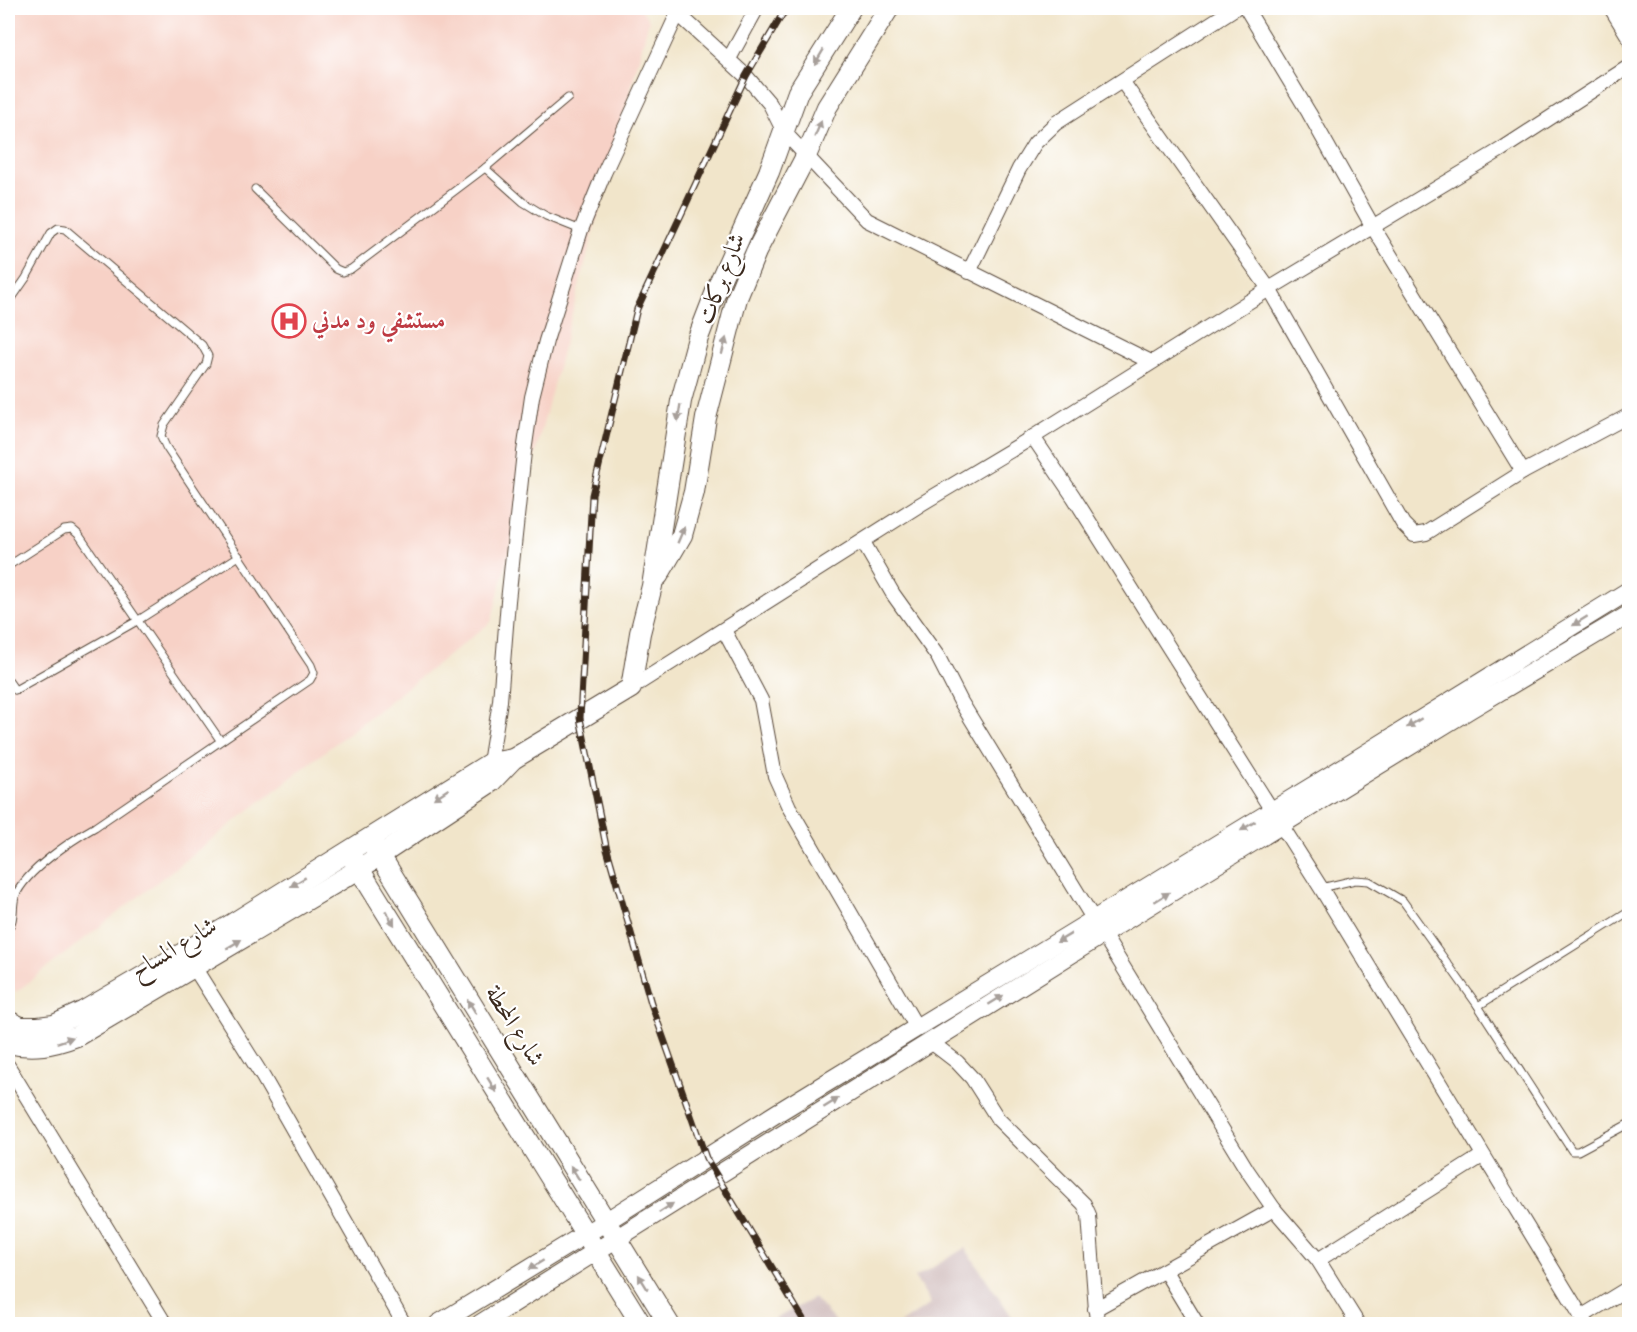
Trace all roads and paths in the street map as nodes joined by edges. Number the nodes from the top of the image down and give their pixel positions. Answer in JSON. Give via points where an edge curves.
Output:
{"nodes":[{"id":1,"x":757,"y":8,"type":"edge"},
{"id":2,"x":851,"y":8,"type":"edge"},
{"id":3,"x":889,"y":8,"type":"edge"},
{"id":4,"x":1235,"y":8,"type":"edge"},
{"id":5,"x":1246,"y":8,"type":"edge"},
{"id":6,"x":1611,"y":8,"type":"edge"},
{"id":7,"x":674,"y":11,"type":"edge"},
{"id":8,"x":1629,"y":39,"type":"edge"},
{"id":9,"x":729,"y":59,"type":"junction"},
{"id":10,"x":1629,"y":66,"type":"edge"},
{"id":11,"x":1122,"y":81,"type":"junction"},
{"id":12,"x":568,"y":98,"type":"dead end"},
{"id":13,"x":784,"y":132,"type":"junction"},
{"id":14,"x":806,"y":156,"type":"junction"},
{"id":15,"x":485,"y":168,"type":"junction"},
{"id":16,"x":255,"y":189,"type":"dead end"},
{"id":17,"x":1373,"y":227,"type":"junction"},
{"id":18,"x":581,"y":230,"type":"junction"},
{"id":19,"x":969,"y":272,"type":"junction"},
{"id":20,"x":1269,"y":289,"type":"junction"},
{"id":21,"x":8,"y":304,"type":"edge"},
{"id":22,"x":1151,"y":362,"type":"junction"},
{"id":23,"x":1629,"y":415,"type":"edge"},
{"id":24,"x":1033,"y":437,"type":"junction"},
{"id":25,"x":1523,"y":472,"type":"junction"},
{"id":26,"x":863,"y":542,"type":"junction"},
{"id":27,"x":239,"y":556,"type":"junction"},
{"id":28,"x":8,"y":566,"type":"edge"},
{"id":29,"x":652,"y":586,"type":"junction"},
{"id":30,"x":1629,"y":590,"type":"edge"},
{"id":31,"x":1629,"y":614,"type":"edge"},
{"id":32,"x":137,"y":621,"type":"junction"},
{"id":33,"x":724,"y":630,"type":"junction"},
{"id":34,"x":8,"y":680,"type":"edge"},
{"id":35,"x":631,"y":688,"type":"junction"},
{"id":36,"x":220,"y":740,"type":"junction"},
{"id":37,"x":491,"y":772,"type":"junction"},
{"id":38,"x":1276,"y":818,"type":"junction"},
{"id":39,"x":375,"y":847,"type":"junction"},
{"id":40,"x":354,"y":860,"type":"junction"},
{"id":41,"x":1321,"y":888,"type":"junction"},
{"id":42,"x":1629,"y":911,"type":"edge"},
{"id":43,"x":1099,"y":927,"type":"junction"},
{"id":44,"x":8,"y":928,"type":"edge"},
{"id":45,"x":194,"y":968,"type":"junction"},
{"id":46,"x":1478,"y":1006,"type":"junction"},
{"id":47,"x":8,"y":1022,"type":"edge"},
{"id":48,"x":918,"y":1028,"type":"junction"},
{"id":49,"x":931,"y":1042,"type":"junction"},
{"id":50,"x":8,"y":1043,"type":"edge"},
{"id":51,"x":9,"y":1074,"type":"edge"},
{"id":52,"x":1629,"y":1123,"type":"edge"},
{"id":53,"x":1482,"y":1156,"type":"junction"},
{"id":54,"x":1274,"y":1209,"type":"junction"},
{"id":55,"x":605,"y":1222,"type":"junction"},
{"id":56,"x":585,"y":1233,"type":"junction"},
{"id":57,"x":617,"y":1239,"type":"junction"},
{"id":58,"x":597,"y":1252,"type":"junction"},
{"id":59,"x":1318,"y":1260,"type":"junction"},
{"id":60,"x":1165,"y":1271,"type":"junction"},
{"id":61,"x":1629,"y":1287,"type":"edge"},
{"id":62,"x":1095,"y":1309,"type":"junction"},
{"id":63,"x":1584,"y":1321,"type":"edge"},
{"id":64,"x":165,"y":1324,"type":"edge"},
{"id":65,"x":404,"y":1324,"type":"edge"},
{"id":66,"x":438,"y":1324,"type":"edge"},
{"id":67,"x":480,"y":1324,"type":"edge"},
{"id":68,"x":641,"y":1324,"type":"edge"},
{"id":69,"x":669,"y":1324,"type":"edge"},
{"id":70,"x":1097,"y":1324,"type":"edge"},
{"id":71,"x":1197,"y":1324,"type":"edge"},
{"id":72,"x":1358,"y":1324,"type":"edge"}],
"edges":[{"from":1,"to":9,"type":"street"},
{"from":2,"to":13,"type":"main road","name":"شارع بركات","one_way":true,"via":[[798,92]]},
{"from":14,"to":3,"type":"main road","name":"شارع بركات","one_way":true,"via":[[827,107]]},
{"from":4,"to":11,"type":"street"},
{"from":5,"to":17,"type":"street"},
{"from":6,"to":8,"type":"street"},
{"from":7,"to":9,"type":"street"},
{"from":7,"to":18,"type":"street"},
{"from":9,"to":13,"type":"street","via":[[770,104]]},
{"from":10,"to":17,"type":"street"},
{"from":11,"to":19,"type":"street","via":[[1056,123],[1035,144],[1019,168]]},
{"from":11,"to":20,"type":"street"},
{"from":12,"to":15,"type":"lane"},
{"from":13,"to":14,"type":"street"},
{"from":13,"to":29,"type":"main road","name":"شارع بركات","one_way":true,"via":[[698,338],[681,402]]},
{"from":14,"to":19,"type":"street","via":[[867,220]]},
{"from":29,"to":14,"type":"main road","name":"شارع بركات","one_way":true,"via":[[682,536],[706,418],[737,298],[756,252]]},
{"from":15,"to":16,"type":"lane","via":[[343,272]]},
{"from":15,"to":18,"type":"lane","via":[[523,202]]},
{"from":17,"to":20,"type":"street"},
{"from":17,"to":25,"type":"street"},
{"from":18,"to":37,"type":"street","via":[[532,398]]},
{"from":19,"to":22,"type":"street"},
{"from":20,"to":22,"type":"street"},
{"from":20,"to":25,"type":"street","via":[[1403,524],[1414,535],[1426,533]]},
{"from":21,"to":27,"type":"lane","via":[[51,233],[64,229],[202,345],[208,356],[206,364],[164,425],[161,436]]},
{"from":22,"to":24,"type":"street"},
{"from":23,"to":25,"type":"street"},
{"from":24,"to":26,"type":"street"},
{"from":24,"to":38,"type":"street"},
{"from":26,"to":33,"type":"street"},
{"from":26,"to":43,"type":"street","via":[[893,594],[938,657],[961,702]]},
{"from":27,"to":32,"type":"lane"},
{"from":27,"to":36,"type":"lane","via":[[314,673],[310,680]]},
{"from":28,"to":32,"type":"lane","via":[[64,530],[72,529]]},
{"from":29,"to":35,"type":"main road","name":"شارع بركات"},
{"from":30,"to":38,"type":"street","one_way":true},
{"from":31,"to":38,"type":"street"},
{"from":32,"to":34,"type":"lane","via":[[15,690]]},
{"from":32,"to":36,"type":"lane"},
{"from":33,"to":35,"type":"street"},
{"from":33,"to":48,"type":"street","via":[[761,700],[775,776],[789,807]]},
{"from":35,"to":37,"type":"main road"},
{"from":36,"to":44,"type":"lane","via":[[72,840],[27,878],[15,897]]},
{"from":37,"to":39,"type":"main road"},
{"from":38,"to":41,"type":"street"},
{"from":38,"to":43,"type":"street"},
{"from":39,"to":40,"type":"main road"},
{"from":55,"to":39,"type":"main road","name":"شارع المحطة","one_way":true},
{"from":45,"to":40,"type":"main road","name":"شارع المساح","one_way":true},
{"from":40,"to":47,"type":"main road","name":"شارع المساح","one_way":true,"via":[[69,1019],[38,1028]]},
{"from":40,"to":56,"type":"main road","name":"شارع المحطة","one_way":true},
{"from":41,"to":46,"type":"lane","via":[[1355,880],[1369,881],[1403,901]]},
{"from":41,"to":53,"type":"street"},
{"from":42,"to":46,"type":"lane"},
{"from":43,"to":48,"type":"street","one_way":true},
{"from":49,"to":43,"type":"street","one_way":true},
{"from":43,"to":54,"type":"street"},
{"from":50,"to":45,"type":"main road","name":"شارع المساح","one_way":true,"via":[[41,1047],[77,1036]]},
{"from":45,"to":65,"type":"street","via":[[263,1077]]},
{"from":46,"to":52,"type":"lane","via":[[1572,1151]]},
{"from":48,"to":55,"type":"street"},
{"from":57,"to":49,"type":"street","one_way":true},
{"from":49,"to":62,"type":"street","via":[[972,1078],[998,1119],[1084,1204],[1089,1215]]},
{"from":51,"to":64,"type":"street"},
{"from":53,"to":59,"type":"street"},
{"from":53,"to":63,"type":"street"},
{"from":54,"to":59,"type":"street"},
{"from":54,"to":60,"type":"street"},
{"from":55,"to":56,"type":"street"},
{"from":55,"to":57,"type":"main road","name":"شارع المحطة"},
{"from":56,"to":58,"type":"main road","name":"شارع المحطة"},
{"from":56,"to":66,"type":"street","one_way":true},
{"from":57,"to":58,"type":"street"},
{"from":69,"to":57,"type":"main road","name":"شارع المحطة","one_way":true},
{"from":58,"to":67,"type":"street"},
{"from":58,"to":68,"type":"main road","name":"شارع المحطة"},
{"from":59,"to":72,"type":"street"},
{"from":60,"to":62,"type":"street"},
{"from":60,"to":71,"type":"street"},
{"from":61,"to":63,"type":"street"},
{"from":62,"to":70,"type":"street"}]}
